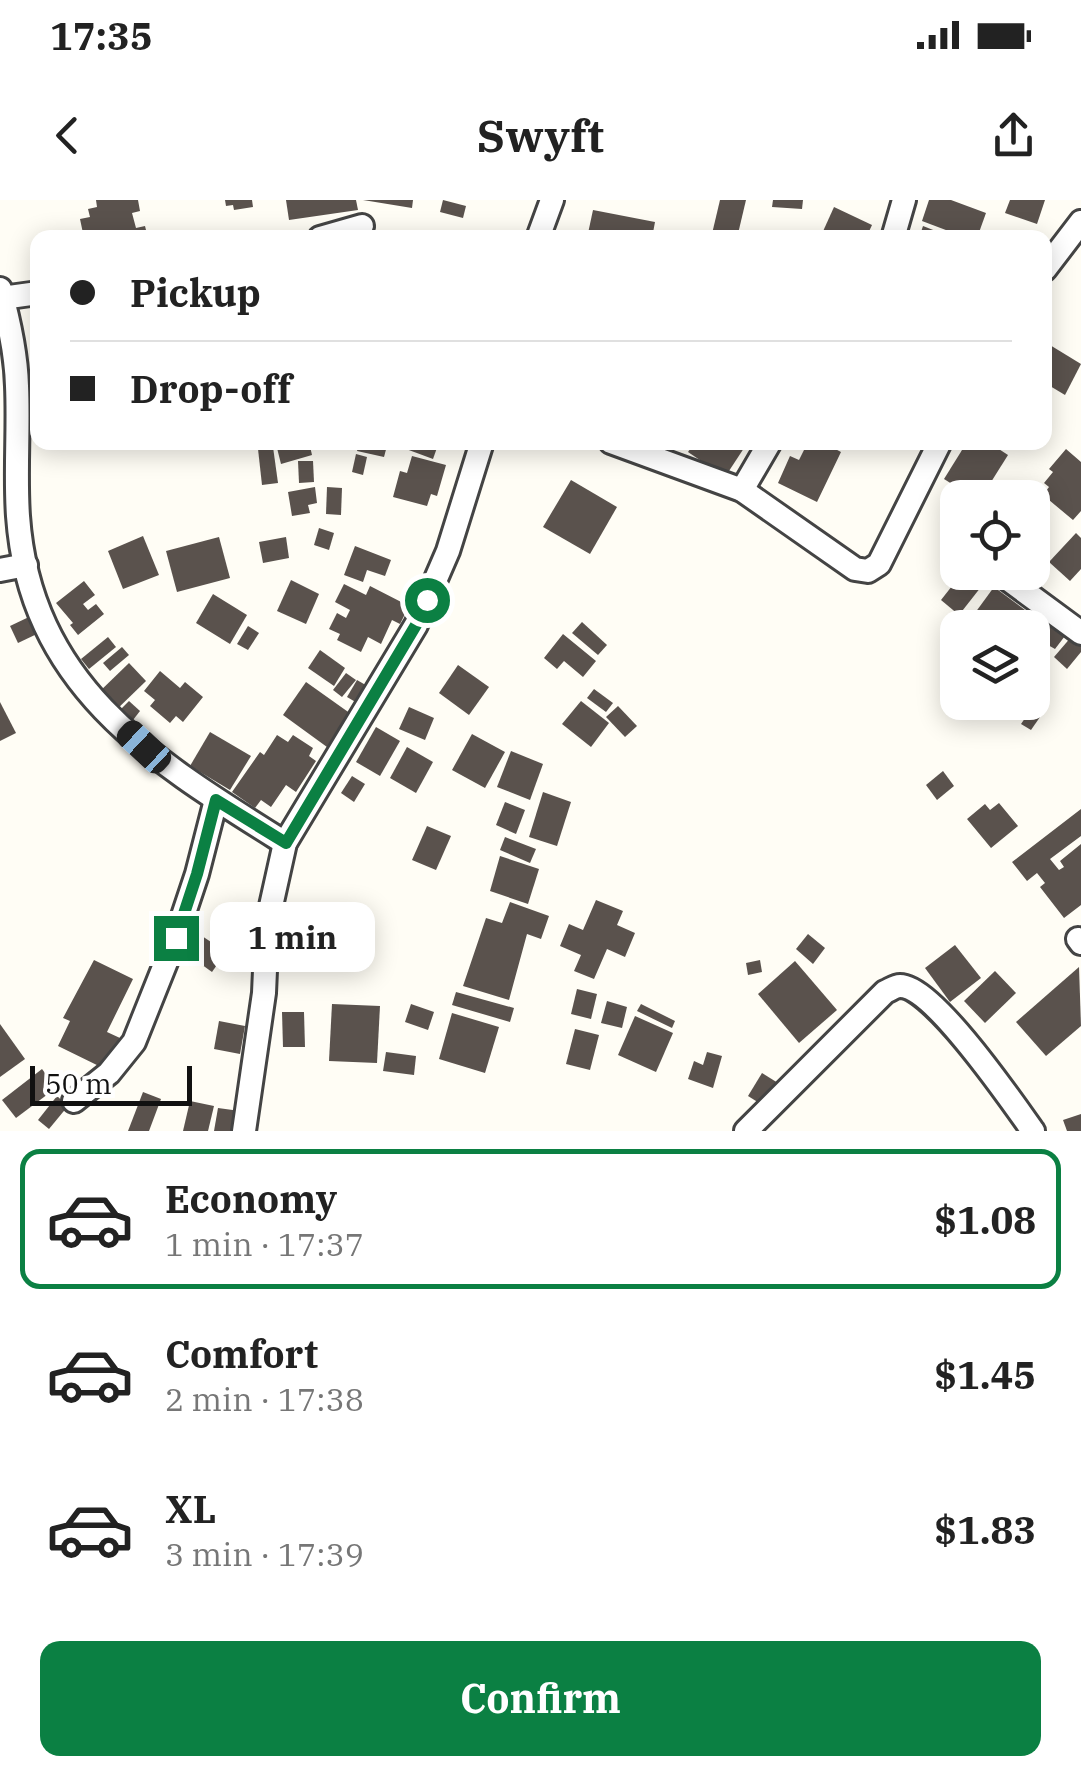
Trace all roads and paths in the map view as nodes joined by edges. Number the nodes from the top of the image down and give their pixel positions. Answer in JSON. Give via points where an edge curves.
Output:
{"nodes":[{"id":1,"x":552,"y":200,"type":"edge"},
{"id":2,"x":904,"y":200,"type":"edge"},
{"id":3,"x":1081,"y":222,"type":"edge"},
{"id":4,"x":362,"y":226,"type":"dead end"},
{"id":5,"x":348,"y":230,"type":"edge"},
{"id":6,"x":541,"y":230,"type":"edge"},
{"id":7,"x":895,"y":230,"type":"edge"},
{"id":8,"x":1052,"y":260,"type":"edge"},
{"id":9,"x":1,"y":293,"type":"edge"},
{"id":10,"x":30,"y":293,"type":"edge"},
{"id":11,"x":6,"y":334,"type":"edge"},
{"id":12,"x":480,"y":450,"type":"edge"},
{"id":13,"x":634,"y":450,"type":"edge"},
{"id":14,"x":765,"y":450,"type":"edge"},
{"id":15,"x":936,"y":450,"type":"edge"},
{"id":16,"x":742,"y":490,"type":"junction"},
{"id":17,"x":26,"y":565,"type":"junction"},
{"id":18,"x":0,"y":570,"type":"edge"},
{"id":19,"x":1023,"y":590,"type":"edge"},
{"id":20,"x":1081,"y":632,"type":"edge"},
{"id":21,"x":216,"y":800,"type":"junction"},
{"id":22,"x":286,"y":843,"type":"junction"},
{"id":23,"x":74,"y":1101,"type":"dead end"},
{"id":24,"x":244,"y":1131,"type":"edge"},
{"id":25,"x":746,"y":1131,"type":"edge"},
{"id":26,"x":1033,"y":1131,"type":"edge"}],
"edges":[{"from":1,"to":6,"type":"street"},
{"from":2,"to":7,"type":"street"},
{"from":3,"to":8,"type":"street"},
{"from":4,"to":5,"type":"street"},
{"from":9,"to":10,"type":"street"},
{"from":9,"to":11,"type":"street"},
{"from":11,"to":17,"type":"street","via":[[18,385],[18,518]]},
{"from":12,"to":22,"type":"street","via":[[416,625]]},
{"from":13,"to":16,"type":"street"},
{"from":14,"to":16,"type":"street"},
{"from":15,"to":16,"type":"street","via":[[879,564],[868,571],[855,569]]},
{"from":17,"to":18,"type":"street"},
{"from":17,"to":21,"type":"street","via":[[37,608],[75,679],[144,747]]},
{"from":19,"to":20,"type":"street"},
{"from":21,"to":22,"type":"street"},
{"from":21,"to":23,"type":"street","via":[[176,938],[134,1042]]},
{"from":22,"to":24,"type":"street","via":[[267,924]]},
{"from":25,"to":26,"type":"street","via":[[886,992],[900,986],[920,993],[958,1032]]}]}
